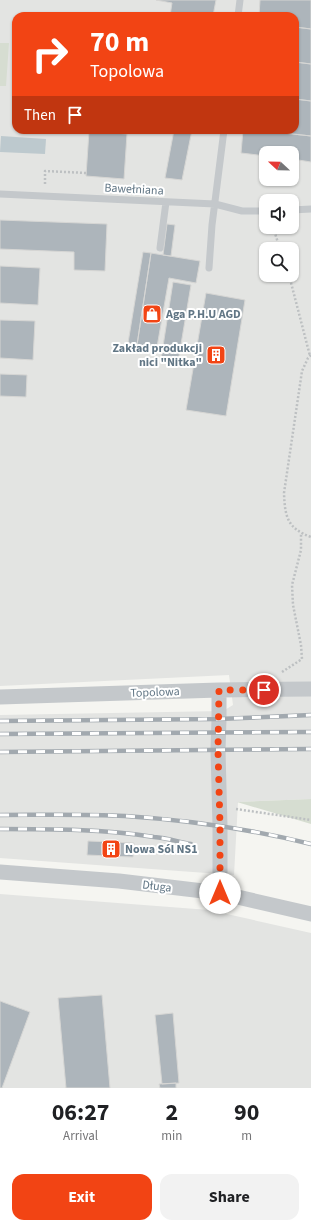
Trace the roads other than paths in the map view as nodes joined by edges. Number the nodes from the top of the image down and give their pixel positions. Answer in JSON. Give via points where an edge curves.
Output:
{"nodes":[{"id":1,"x":240,"y":0,"type":"edge"},
{"id":2,"x":238,"y":12,"type":"edge"},
{"id":3,"x":224,"y":134,"type":"edge"},
{"id":4,"x":0,"y":194,"type":"edge"},
{"id":5,"x":166,"y":202,"type":"junction"},
{"id":6,"x":215,"y":204,"type":"junction"},
{"id":7,"x":311,"y":209,"type":"edge"},
{"id":8,"x":299,"y":210,"type":"edge"},
{"id":9,"x":259,"y":211,"type":"edge"},
{"id":10,"x":160,"y":248,"type":"dead end"},
{"id":11,"x":209,"y":268,"type":"dead end"},
{"id":12,"x":311,"y":689,"type":"edge"},
{"id":13,"x":219,"y":690,"type":"junction"},
{"id":14,"x":0,"y":697,"type":"edge"},
{"id":15,"x":0,"y":872,"type":"edge"},
{"id":16,"x":220,"y":893,"type":"junction"},
{"id":17,"x":311,"y":914,"type":"edge"}],
"edges":[{"from":1,"to":2,"type":"lane"},
{"from":3,"to":6,"type":"lane"},
{"from":4,"to":5,"type":"lane","name":"Bawełniana"},
{"from":5,"to":6,"type":"lane","name":"Bawełniana"},
{"from":5,"to":10,"type":"lane"},
{"from":6,"to":9,"type":"lane","name":"Bawełniana","via":[[242,211]]},
{"from":6,"to":11,"type":"lane"},
{"from":7,"to":8,"type":"lane"},
{"from":12,"to":13,"type":"street","name":"Topolowa"},
{"from":13,"to":14,"type":"street","name":"Topolowa"},
{"from":13,"to":16,"type":"street"},
{"from":15,"to":16,"type":"street","name":"Długa","via":[[118,881]]},
{"from":16,"to":17,"type":"street","name":"Długa"}]}
